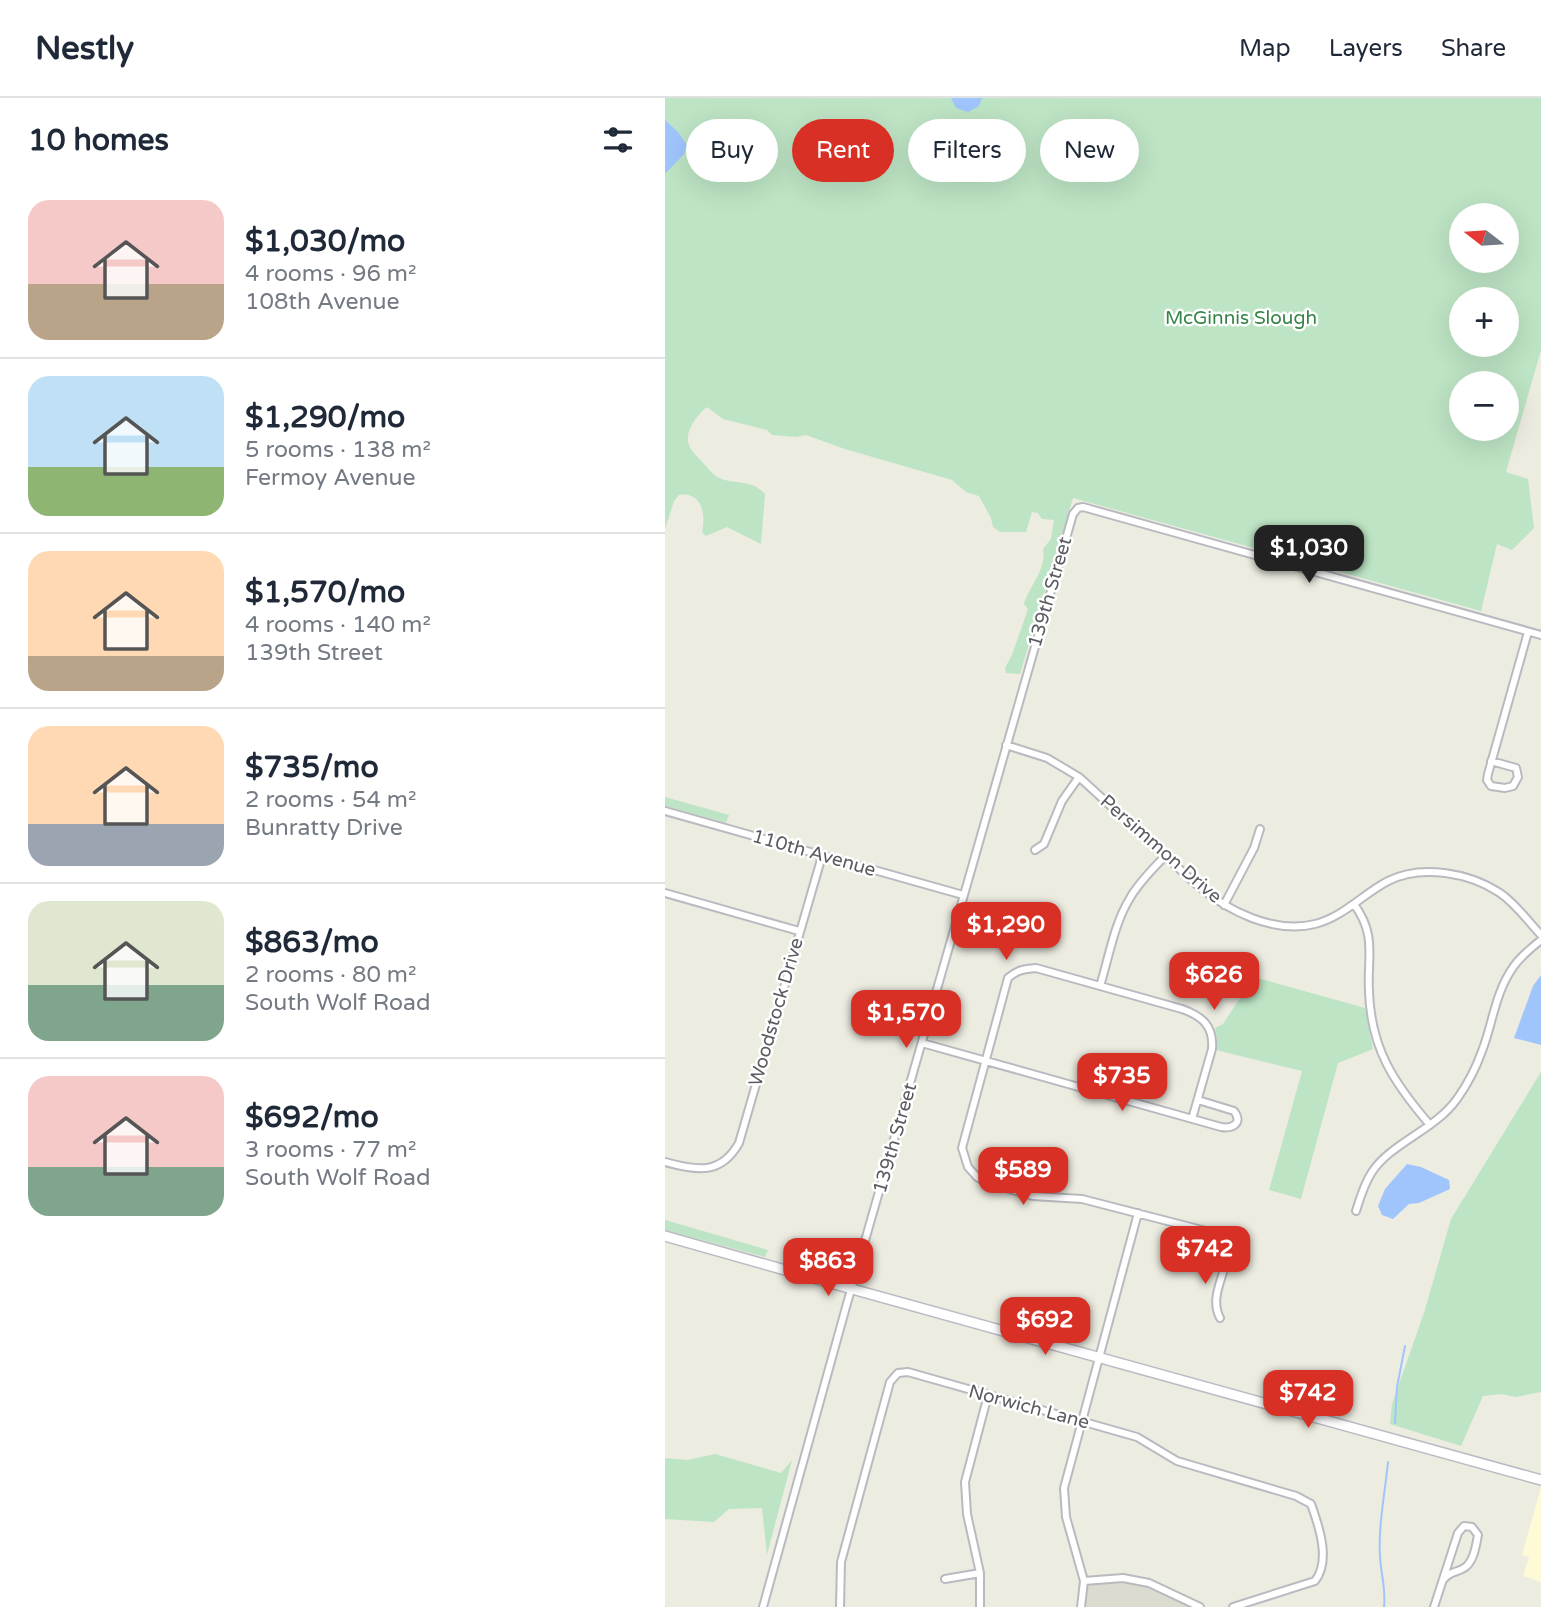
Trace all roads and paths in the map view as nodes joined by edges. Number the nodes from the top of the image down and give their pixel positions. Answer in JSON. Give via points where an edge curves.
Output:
{"nodes":[{"id":1,"x":1528,"y":632,"type":"junction"},
{"id":2,"x":1541,"y":635,"type":"edge"},
{"id":3,"x":1006,"y":745,"type":"junction"},
{"id":4,"x":1492,"y":761,"type":"junction"},
{"id":5,"x":1079,"y":777,"type":"junction"},
{"id":6,"x":665,"y":811,"type":"edge"},
{"id":7,"x":1260,"y":829,"type":"dead end"},
{"id":8,"x":1035,"y":850,"type":"dead end"},
{"id":9,"x":822,"y":856,"type":"junction"},
{"id":10,"x":1165,"y":856,"type":"junction"},
{"id":11,"x":665,"y":893,"type":"edge"},
{"id":12,"x":963,"y":895,"type":"junction"},
{"id":13,"x":1354,"y":904,"type":"junction"},
{"id":14,"x":1224,"y":905,"type":"junction"},
{"id":15,"x":799,"y":931,"type":"junction"},
{"id":16,"x":1541,"y":938,"type":"edge"},
{"id":17,"x":1100,"y":986,"type":"junction"},
{"id":18,"x":922,"y":1043,"type":"junction"},
{"id":19,"x":985,"y":1060,"type":"junction"},
{"id":20,"x":1198,"y":1100,"type":"junction"},
{"id":21,"x":1192,"y":1119,"type":"junction"},
{"id":22,"x":1430,"y":1125,"type":"junction"},
{"id":23,"x":665,"y":1162,"type":"edge"},
{"id":24,"x":1356,"y":1211,"type":"dead end"},
{"id":25,"x":1138,"y":1213,"type":"junction"},
{"id":26,"x":665,"y":1236,"type":"edge"},
{"id":27,"x":852,"y":1289,"type":"junction"},
{"id":28,"x":1220,"y":1318,"type":"dead end"},
{"id":29,"x":1098,"y":1356,"type":"junction"},
{"id":30,"x":988,"y":1395,"type":"junction"},
{"id":31,"x":1081,"y":1420,"type":"junction"},
{"id":32,"x":1541,"y":1480,"type":"edge"},
{"id":33,"x":980,"y":1573,"type":"junction"},
{"id":34,"x":945,"y":1579,"type":"dead end"},
{"id":35,"x":1444,"y":1579,"type":"junction"},
{"id":36,"x":1084,"y":1581,"type":"junction"},
{"id":37,"x":763,"y":1607,"type":"edge"},
{"id":38,"x":840,"y":1607,"type":"edge"},
{"id":39,"x":980,"y":1607,"type":"edge"},
{"id":40,"x":1081,"y":1607,"type":"edge"},
{"id":41,"x":1200,"y":1607,"type":"edge"},
{"id":42,"x":1233,"y":1607,"type":"edge"},
{"id":43,"x":1434,"y":1607,"type":"edge"}],
"edges":[{"from":1,"to":2,"type":"street"},
{"from":1,"to":3,"type":"street","name":"139th Street","via":[[1078,508]]},
{"from":1,"to":4,"type":"street"},
{"from":3,"to":5,"type":"street","name":"Persimmon Drive","via":[[1047,758]]},
{"from":3,"to":12,"type":"street","name":"139th Street"},
{"from":4,"to":4,"type":"street","via":[[1488,784],[1513,786],[1518,778],[1515,768]]},
{"from":5,"to":8,"type":"street","via":[[1062,801],[1044,844]]},
{"from":5,"to":10,"type":"street","name":"Persimmon Drive"},
{"from":6,"to":9,"type":"street","name":"110th Avenue"},
{"from":7,"to":14,"type":"street"},
{"from":9,"to":12,"type":"street","name":"110th Avenue"},
{"from":9,"to":15,"type":"street","name":"Woodstock Drive"},
{"from":10,"to":14,"type":"street","name":"Persimmon Drive"},
{"from":10,"to":17,"type":"street","via":[[1129,899]]},
{"from":11,"to":15,"type":"street"},
{"from":12,"to":18,"type":"street","name":"139th Street"},
{"from":13,"to":14,"type":"street","name":"Persimmon Drive","via":[[1332,918],[1301,926],[1263,921]]},
{"from":13,"to":16,"type":"street","name":"Persimmon Drive","via":[[1405,874],[1425,870],[1446,873],[1500,893]]},
{"from":13,"to":22,"type":"street","via":[[1371,944],[1370,1002],[1382,1055],[1402,1093]]},
{"from":15,"to":23,"type":"street","name":"Woodstock Drive","via":[[739,1143],[722,1163],[698,1170]]},
{"from":16,"to":22,"type":"street","via":[[1507,977],[1475,1069],[1446,1113]]},
{"from":17,"to":19,"type":"street","via":[[1036,968],[1016,971],[1008,978]]},
{"from":17,"to":20,"type":"street","via":[[1195,1014],[1209,1027],[1212,1049]]},
{"from":18,"to":19,"type":"street"},
{"from":18,"to":27,"type":"street","name":"139th Street"},
{"from":19,"to":21,"type":"street"},
{"from":19,"to":25,"type":"street","via":[[962,1141],[965,1160],[977,1177],[1033,1196],[1082,1199]]},
{"from":20,"to":21,"type":"street"},
{"from":20,"to":21,"type":"street","via":[[1234,1111],[1238,1122],[1229,1128]]},
{"from":22,"to":24,"type":"street","via":[[1373,1169]]},
{"from":25,"to":28,"type":"street","via":[[1206,1231],[1223,1243],[1226,1259],[1216,1300]]},
{"from":25,"to":29,"type":"street"},
{"from":26,"to":27,"type":"main road"},
{"from":27,"to":29,"type":"main road"},
{"from":27,"to":37,"type":"street","name":"139th Street"},
{"from":29,"to":31,"type":"street"},
{"from":29,"to":32,"type":"main road"},
{"from":30,"to":31,"type":"street","name":"Norwich Lane"},
{"from":30,"to":33,"type":"street","via":[[965,1482]]},
{"from":30,"to":38,"type":"street","name":"Norwich Lane","via":[[908,1372],[898,1373],[890,1382],[841,1562]]},
{"from":31,"to":36,"type":"street","via":[[1064,1488],[1066,1517]]},
{"from":31,"to":42,"type":"street","name":"Norwich Lane","via":[[1137,1437],[1177,1461],[1311,1504],[1323,1563],[1315,1581]]},
{"from":33,"to":34,"type":"street"},
{"from":33,"to":39,"type":"street"},
{"from":35,"to":35,"type":"street","via":[[1471,1560],[1478,1535],[1472,1527],[1464,1526],[1458,1533]]},
{"from":35,"to":43,"type":"street"},
{"from":36,"to":40,"type":"street"},
{"from":36,"to":41,"type":"street","via":[[1123,1578],[1149,1583]]}]}
